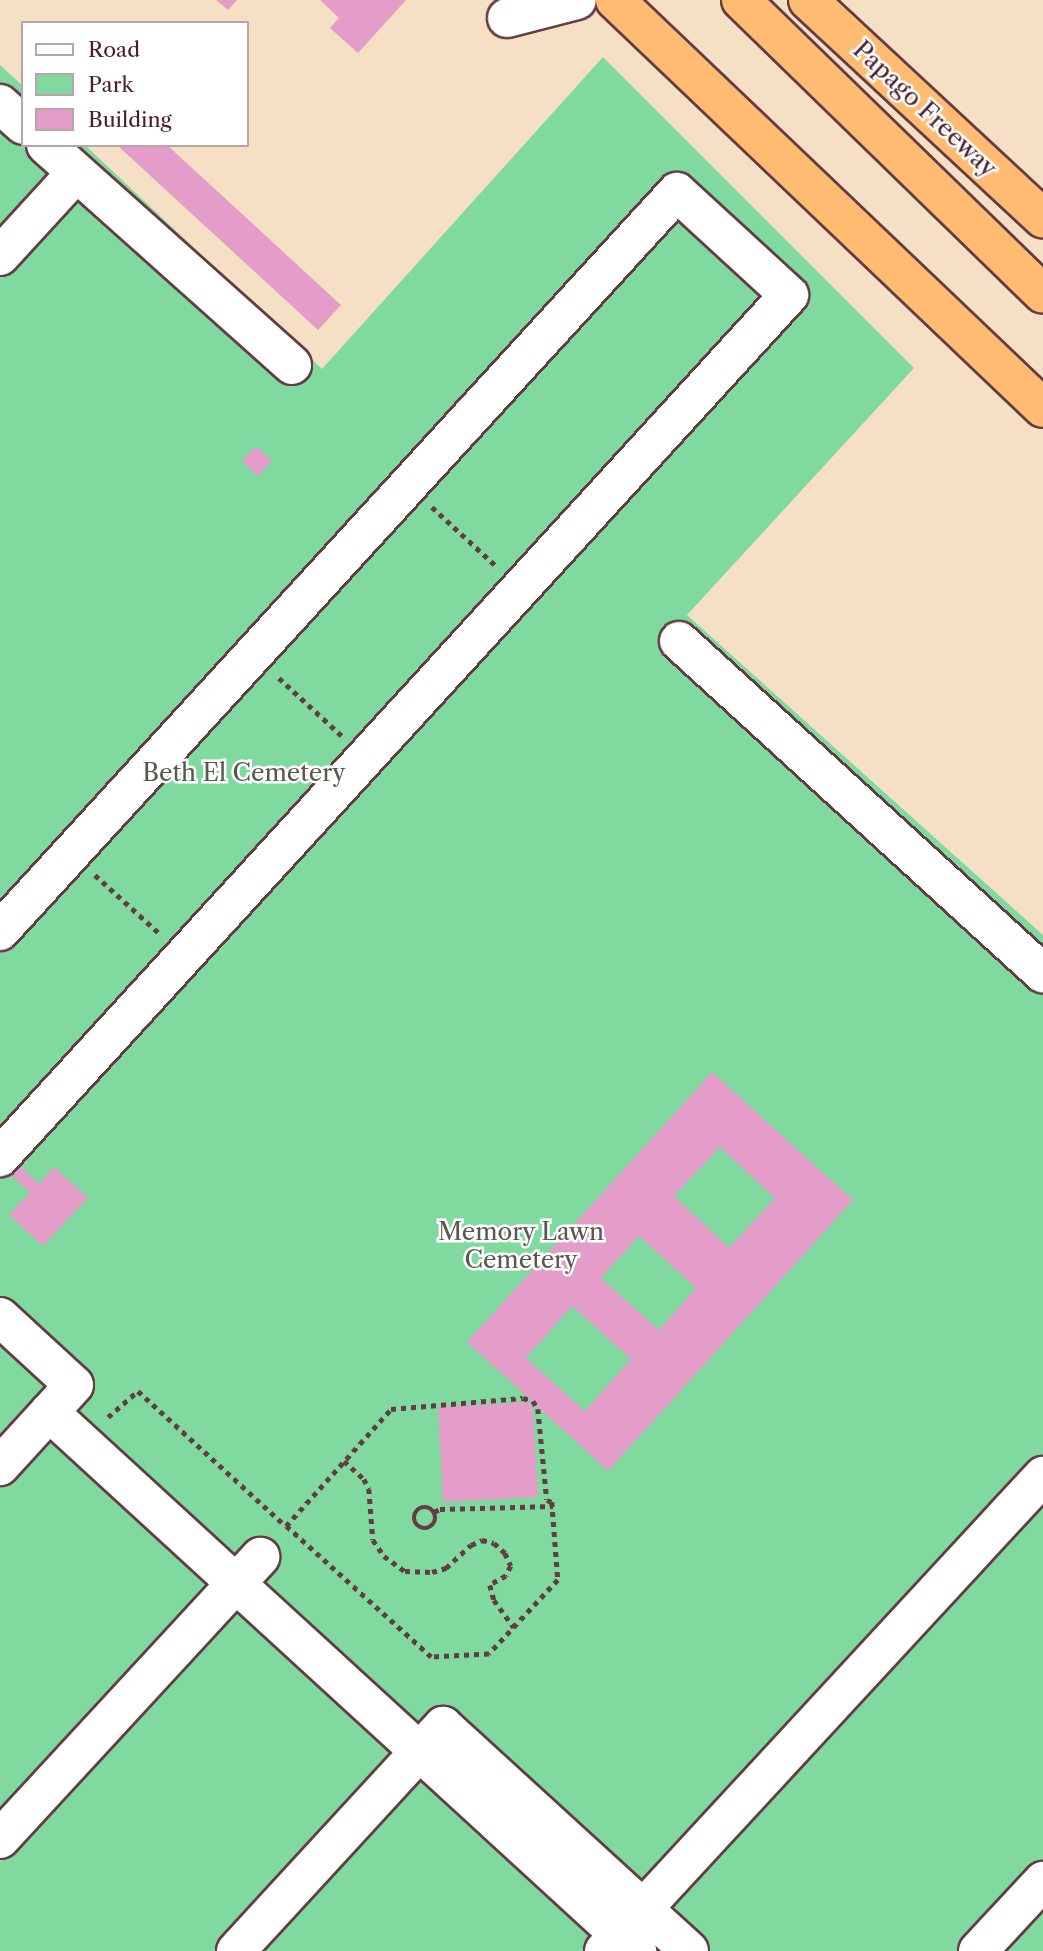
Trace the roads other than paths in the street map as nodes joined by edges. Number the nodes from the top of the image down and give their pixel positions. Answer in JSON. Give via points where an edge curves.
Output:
{"nodes":[{"id":1,"x":577,"y":0,"type":"edge"},
{"id":2,"x":615,"y":0,"type":"edge"},
{"id":3,"x":741,"y":0,"type":"edge"},
{"id":4,"x":808,"y":0,"type":"edge"},
{"id":5,"x":507,"y":18,"type":"dead end"},
{"id":6,"x":0,"y":104,"type":"edge"},
{"id":7,"x":21,"y":123,"type":"edge"},
{"id":8,"x":48,"y":147,"type":"edge"},
{"id":9,"x":76,"y":173,"type":"junction"},
{"id":10,"x":1043,"y":218,"type":"edge"},
{"id":11,"x":0,"y":256,"type":"edge"},
{"id":12,"x":1043,"y":294,"type":"edge"},
{"id":13,"x":292,"y":365,"type":"dead end"},
{"id":14,"x":1043,"y":408,"type":"edge"},
{"id":15,"x":679,"y":641,"type":"dead end"},
{"id":16,"x":0,"y":932,"type":"edge"},
{"id":17,"x":1043,"y":973,"type":"edge"},
{"id":18,"x":0,"y":1157,"type":"edge"},
{"id":19,"x":0,"y":1317,"type":"edge"},
{"id":20,"x":49,"y":1412,"type":"junction"},
{"id":21,"x":0,"y":1466,"type":"edge"},
{"id":22,"x":1043,"y":1476,"type":"edge"},
{"id":23,"x":248,"y":1571,"type":"junction"},
{"id":24,"x":432,"y":1738,"type":"junction"},
{"id":25,"x":0,"y":1839,"type":"edge"},
{"id":26,"x":1043,"y":1881,"type":"edge"},
{"id":27,"x":626,"y":1936,"type":"edge"},
{"id":28,"x":236,"y":1951,"type":"edge"},
{"id":29,"x":689,"y":1951,"type":"edge"},
{"id":30,"x":978,"y":1951,"type":"edge"}],
"edges":[{"from":1,"to":5,"type":"street"},
{"from":2,"to":14,"type":"highway"},
{"from":3,"to":12,"type":"highway"},
{"from":4,"to":10,"type":"highway","name":"Papago Freeway"},
{"from":6,"to":7,"type":"street"},
{"from":8,"to":9,"type":"street"},
{"from":9,"to":11,"type":"street"},
{"from":9,"to":13,"type":"street"},
{"from":15,"to":17,"type":"street"},
{"from":16,"to":18,"type":"street","via":[[677,192],[789,295]]},
{"from":19,"to":20,"type":"street","via":[[74,1385]]},
{"from":20,"to":21,"type":"street"},
{"from":20,"to":23,"type":"street"},
{"from":22,"to":27,"type":"street"},
{"from":23,"to":24,"type":"street"},
{"from":23,"to":25,"type":"street"},
{"from":24,"to":27,"type":"street"},
{"from":24,"to":28,"type":"street"},
{"from":26,"to":30,"type":"street"},
{"from":27,"to":29,"type":"street"}]}
